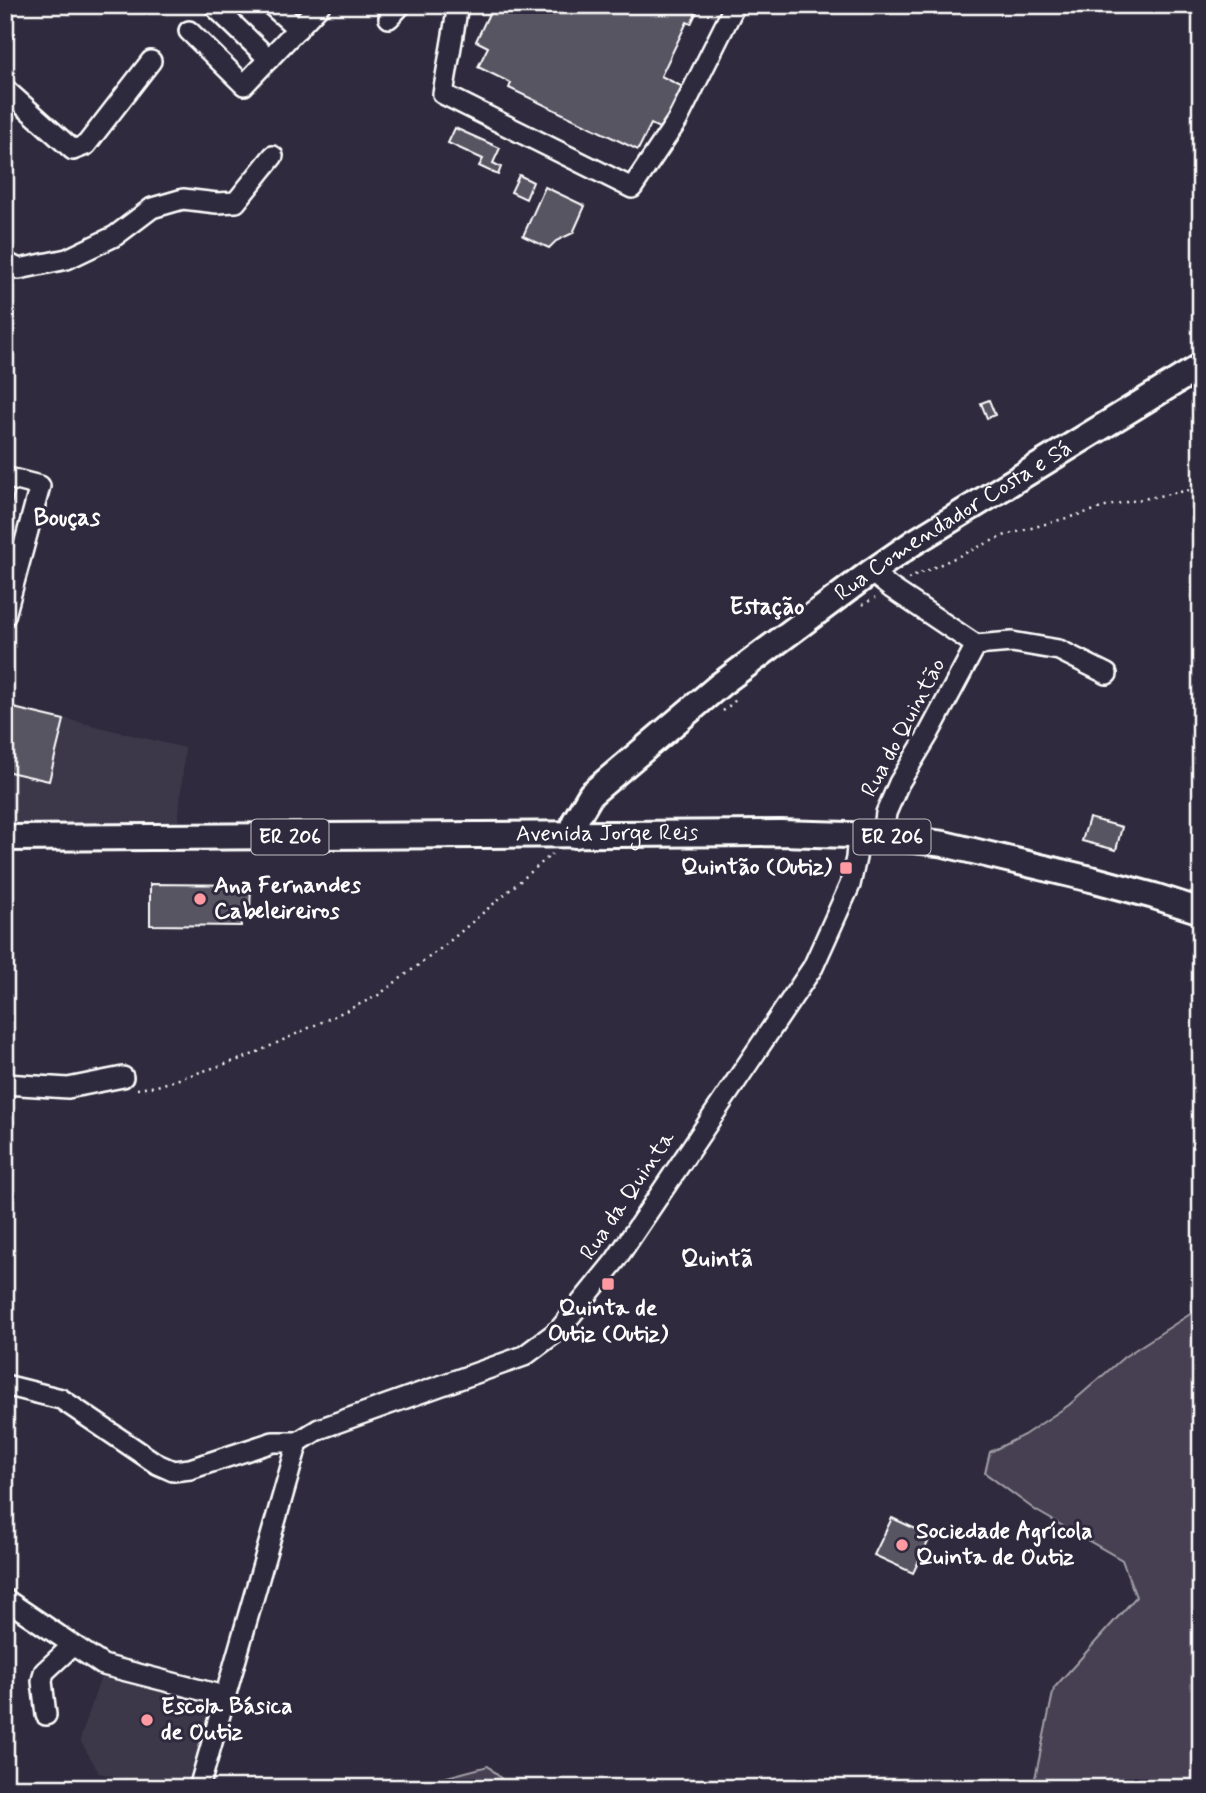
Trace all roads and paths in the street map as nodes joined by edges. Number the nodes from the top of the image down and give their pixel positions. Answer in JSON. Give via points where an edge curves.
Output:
{"nodes":[{"id":1,"x":271,"y":5,"type":"edge"},
{"id":2,"x":320,"y":5,"type":"edge"},
{"id":3,"x":458,"y":5,"type":"edge"},
{"id":4,"x":735,"y":5,"type":"edge"},
{"id":5,"x":215,"y":7,"type":"edge"},
{"id":6,"x":298,"y":29,"type":"junction"},
{"id":7,"x":189,"y":31,"type":"dead end"},
{"id":8,"x":269,"y":59,"type":"junction"},
{"id":9,"x":151,"y":61,"type":"dead end"},
{"id":10,"x":5,"y":89,"type":"edge"},
{"id":11,"x":273,"y":156,"type":"dead end"},
{"id":12,"x":5,"y":262,"type":"edge"},
{"id":13,"x":1201,"y":366,"type":"edge"},
{"id":14,"x":5,"y":477,"type":"edge"},
{"id":15,"x":871,"y":572,"type":"junction"},
{"id":16,"x":5,"y":616,"type":"edge"},
{"id":17,"x":976,"y":645,"type":"junction"},
{"id":18,"x":1107,"y":674,"type":"dead end"},
{"id":19,"x":858,"y":834,"type":"junction"},
{"id":20,"x":575,"y":835,"type":"junction"},
{"id":21,"x":883,"y":836,"type":"junction"},
{"id":22,"x":5,"y":838,"type":"edge"},
{"id":23,"x":1201,"y":911,"type":"edge"},
{"id":24,"x":123,"y":1077,"type":"dead end"},
{"id":25,"x":5,"y":1084,"type":"edge"},
{"id":26,"x":5,"y":1385,"type":"edge"},
{"id":27,"x":298,"y":1442,"type":"junction"},
{"id":28,"x":5,"y":1599,"type":"edge"},
{"id":29,"x":73,"y":1645,"type":"junction"},
{"id":30,"x":224,"y":1696,"type":"junction"},
{"id":31,"x":46,"y":1715,"type":"dead end"},
{"id":32,"x":199,"y":1788,"type":"edge"}],
"edges":[{"from":1,"to":6,"type":"street"},
{"from":2,"to":6,"type":"street"},
{"from":3,"to":4,"type":"street","via":[[443,94],[632,188],[677,121]]},
{"from":5,"to":8,"type":"street"},
{"from":6,"to":8,"type":"street"},
{"from":7,"to":8,"type":"street","via":[[244,85]]},
{"from":9,"to":10,"type":"street","via":[[86,145],[73,150]]},
{"from":11,"to":12,"type":"street","via":[[236,202],[184,199],[152,208],[115,236],[67,259],[19,269]]},
{"from":13,"to":15,"type":"main road","name":"Rua Comendador Costa e Sá"},
{"from":14,"to":16,"type":"street","via":[[40,486]]},
{"from":15,"to":17,"type":"street"},
{"from":15,"to":20,"type":"main road","name":"Rua Comendador Costa e Sá","via":[[721,684],[591,794],[575,821]]},
{"from":17,"to":18,"type":"street","via":[[1012,642],[1059,650]]},
{"from":17,"to":21,"type":"street","name":"Rua do Quintão","via":[[895,792]]},
{"from":19,"to":20,"type":"main road","name":"Avenida Jorge Reis","number":"ER 206"},
{"from":19,"to":21,"type":"main road","name":"Avenida Jorge Reis","number":"ER 206"},
{"from":19,"to":27,"type":"street","name":"Rua da Quinta","via":[[850,885],[813,967],[615,1261],[559,1330],[524,1356],[319,1429]]},
{"from":20,"to":22,"type":"main road","name":"Avenida Jorge Reis","number":"ER 206"},
{"from":21,"to":23,"type":"main road","name":"Avenida Jorge Reis","number":"ER 206","via":[[1004,857]]},
{"from":24,"to":25,"type":"street","via":[[68,1088]]},
{"from":26,"to":27,"type":"street","via":[[61,1399],[173,1471],[273,1442]]},
{"from":27,"to":30,"type":"street"},
{"from":28,"to":29,"type":"street"},
{"from":29,"to":30,"type":"street","via":[[103,1665]]},
{"from":29,"to":31,"type":"street","via":[[44,1672]]},
{"from":30,"to":32,"type":"street"}]}
